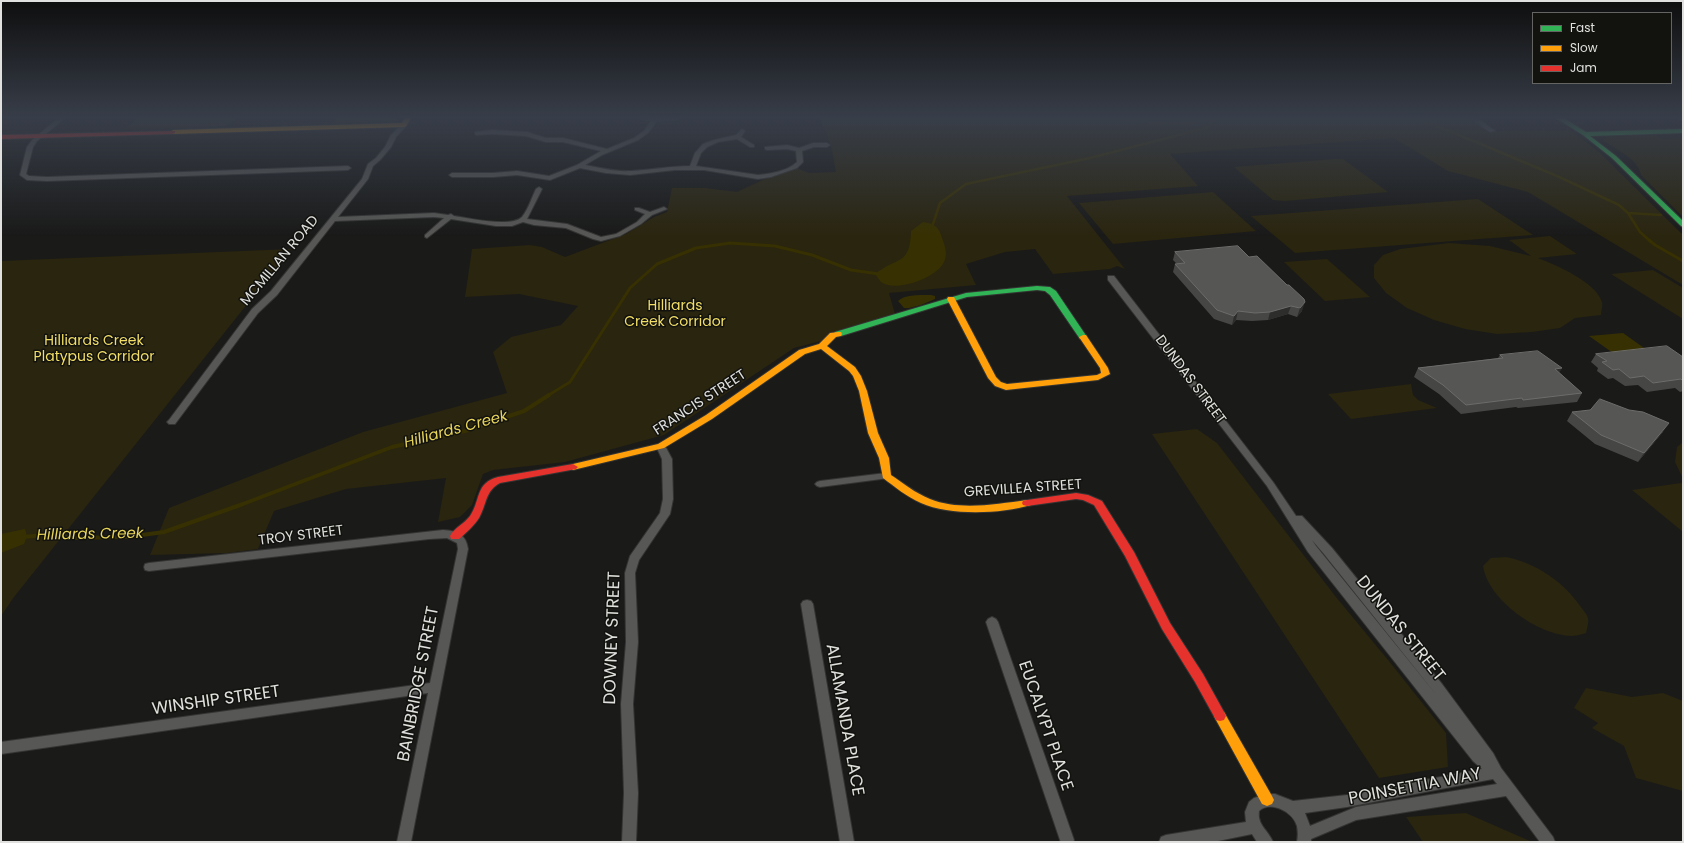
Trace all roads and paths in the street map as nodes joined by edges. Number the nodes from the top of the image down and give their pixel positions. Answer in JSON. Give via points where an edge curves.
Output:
{"nodes":[{"id":1,"x":27,"y":157,"type":"edge"},
{"id":2,"x":379,"y":157,"type":"edge"},
{"id":3,"x":595,"y":157,"type":"edge"},
{"id":4,"x":696,"y":157,"type":"edge"},
{"id":5,"x":800,"y":157,"type":"edge"},
{"id":6,"x":1615,"y":157,"type":"edge"},
{"id":7,"x":579,"y":166,"type":"junction"},
{"id":8,"x":348,"y":168,"type":"dead end"},
{"id":9,"x":692,"y":168,"type":"junction"},
{"id":10,"x":452,"y":175,"type":"dead end"},
{"id":11,"x":539,"y":189,"type":"dead end"},
{"id":12,"x":637,"y":209,"type":"dead end"},
{"id":13,"x":664,"y":209,"type":"dead end"},
{"id":14,"x":650,"y":214,"type":"junction"},
{"id":15,"x":450,"y":216,"type":"junction"},
{"id":16,"x":333,"y":219,"type":"junction"},
{"id":17,"x":523,"y":220,"type":"junction"},
{"id":18,"x":1683,"y":225,"type":"edge"},
{"id":19,"x":427,"y":236,"type":"dead end"},
{"id":20,"x":1111,"y":278,"type":"dead end"},
{"id":21,"x":951,"y":299,"type":"junction"},
{"id":22,"x":822,"y":346,"type":"junction"},
{"id":23,"x":172,"y":422,"type":"dead end"},
{"id":24,"x":661,"y":446,"type":"junction"},
{"id":25,"x":886,"y":476,"type":"junction"},
{"id":26,"x":820,"y":484,"type":"dead end"},
{"id":27,"x":456,"y":536,"type":"junction"},
{"id":28,"x":149,"y":567,"type":"dead end"},
{"id":29,"x":807,"y":604,"type":"dead end"},
{"id":30,"x":992,"y":622,"type":"dead end"},
{"id":31,"x":435,"y":687,"type":"junction"},
{"id":32,"x":1,"y":748,"type":"edge"},
{"id":33,"x":1496,"y":772,"type":"junction"},
{"id":34,"x":1508,"y":789,"type":"junction"},
{"id":35,"x":1267,"y":800,"type":"junction"},
{"id":36,"x":1292,"y":808,"type":"junction"},
{"id":37,"x":1254,"y":827,"type":"junction"},
{"id":38,"x":1305,"y":838,"type":"edge"},
{"id":39,"x":1067,"y":841,"type":"edge"},
{"id":40,"x":404,"y":842,"type":"edge"},
{"id":41,"x":629,"y":842,"type":"edge"},
{"id":42,"x":847,"y":842,"type":"edge"},
{"id":43,"x":1166,"y":842,"type":"edge"},
{"id":44,"x":1266,"y":842,"type":"edge"},
{"id":45,"x":1548,"y":842,"type":"edge"}],
"edges":[{"from":1,"to":8,"type":"street","via":[[23,175],[27,178]]},
{"from":2,"to":16,"type":"street","name":"MCMILLAN ROAD","via":[[370,165],[365,178]]},
{"from":3,"to":7,"type":"street"},
{"from":4,"to":9,"type":"street"},
{"from":5,"to":9,"type":"street","via":[[798,165],[764,177]]},
{"from":6,"to":18,"type":"street"},
{"from":7,"to":9,"type":"street","via":[[630,173]]},
{"from":7,"to":10,"type":"street","via":[[550,178],[516,173]]},
{"from":11,"to":17,"type":"street"},
{"from":12,"to":14,"type":"street"},
{"from":13,"to":14,"type":"street"},
{"from":14,"to":17,"type":"street","via":[[632,228],[601,239],[567,226],[534,224]]},
{"from":15,"to":16,"type":"street"},
{"from":15,"to":17,"type":"street","via":[[496,224],[512,224]]},
{"from":15,"to":19,"type":"street"},
{"from":16,"to":23,"type":"street","name":"MCMILLAN ROAD","via":[[268,301],[255,312]]},
{"from":20,"to":33,"type":"street","name":"DUNDAS STREET","via":[[1283,503],[1328,551],[1438,688]]},
{"from":21,"to":21,"type":"street","name":"FRANCIS STREET","via":[[992,378],[998,384],[1006,387],[1106,374],[1053,293],[1047,289],[966,295]]},
{"from":21,"to":22,"type":"street","name":"FRANCIS STREET","via":[[833,335]]},
{"from":22,"to":24,"type":"street","name":"FRANCIS STREET","via":[[802,352]]},
{"from":22,"to":25,"type":"street","via":[[858,376],[873,433],[884,458]]},
{"from":24,"to":27,"type":"street","name":"FRANCIS STREET","via":[[598,462],[488,483],[475,517]]},
{"from":24,"to":41,"type":"street","name":"DOWNEY STREET","via":[[667,459],[668,499],[665,514],[634,559],[630,573],[632,642],[627,704],[631,793]]},
{"from":25,"to":26,"type":"street"},
{"from":25,"to":35,"type":"street","name":"GREVILLEA STREET","via":[[919,497],[944,507],[978,508],[1076,496],[1098,503],[1130,555],[1166,626],[1199,678]]},
{"from":27,"to":28,"type":"street","name":"TROY STREET","via":[[429,535]]},
{"from":27,"to":31,"type":"street","name":"BAINBRIDGE STREET","via":[[462,541],[463,549]]},
{"from":29,"to":42,"type":"street","name":"ALLAMANDA PLACE"},
{"from":30,"to":39,"type":"street","name":"EUCALYPT PLACE"},
{"from":31,"to":32,"type":"street","name":"WINSHIP STREET"},
{"from":31,"to":40,"type":"street","name":"BAINBRIDGE STREET"},
{"from":33,"to":34,"type":"street","name":"DUNDAS STREET"},
{"from":33,"to":36,"type":"street","name":"POINSETTIA WAY","via":[[1347,801]]},
{"from":34,"to":38,"type":"street","name":"POINSETTIA WAY","via":[[1356,814]]},
{"from":34,"to":45,"type":"street","name":"DUNDAS STREET"},
{"from":35,"to":36,"type":"street","via":[[1283,803]]},
{"from":35,"to":37,"type":"street","via":[[1257,804],[1252,810],[1251,819]]},
{"from":36,"to":38,"type":"street","via":[[1302,820]]},
{"from":37,"to":43,"type":"street"},
{"from":37,"to":44,"type":"street"}]}
